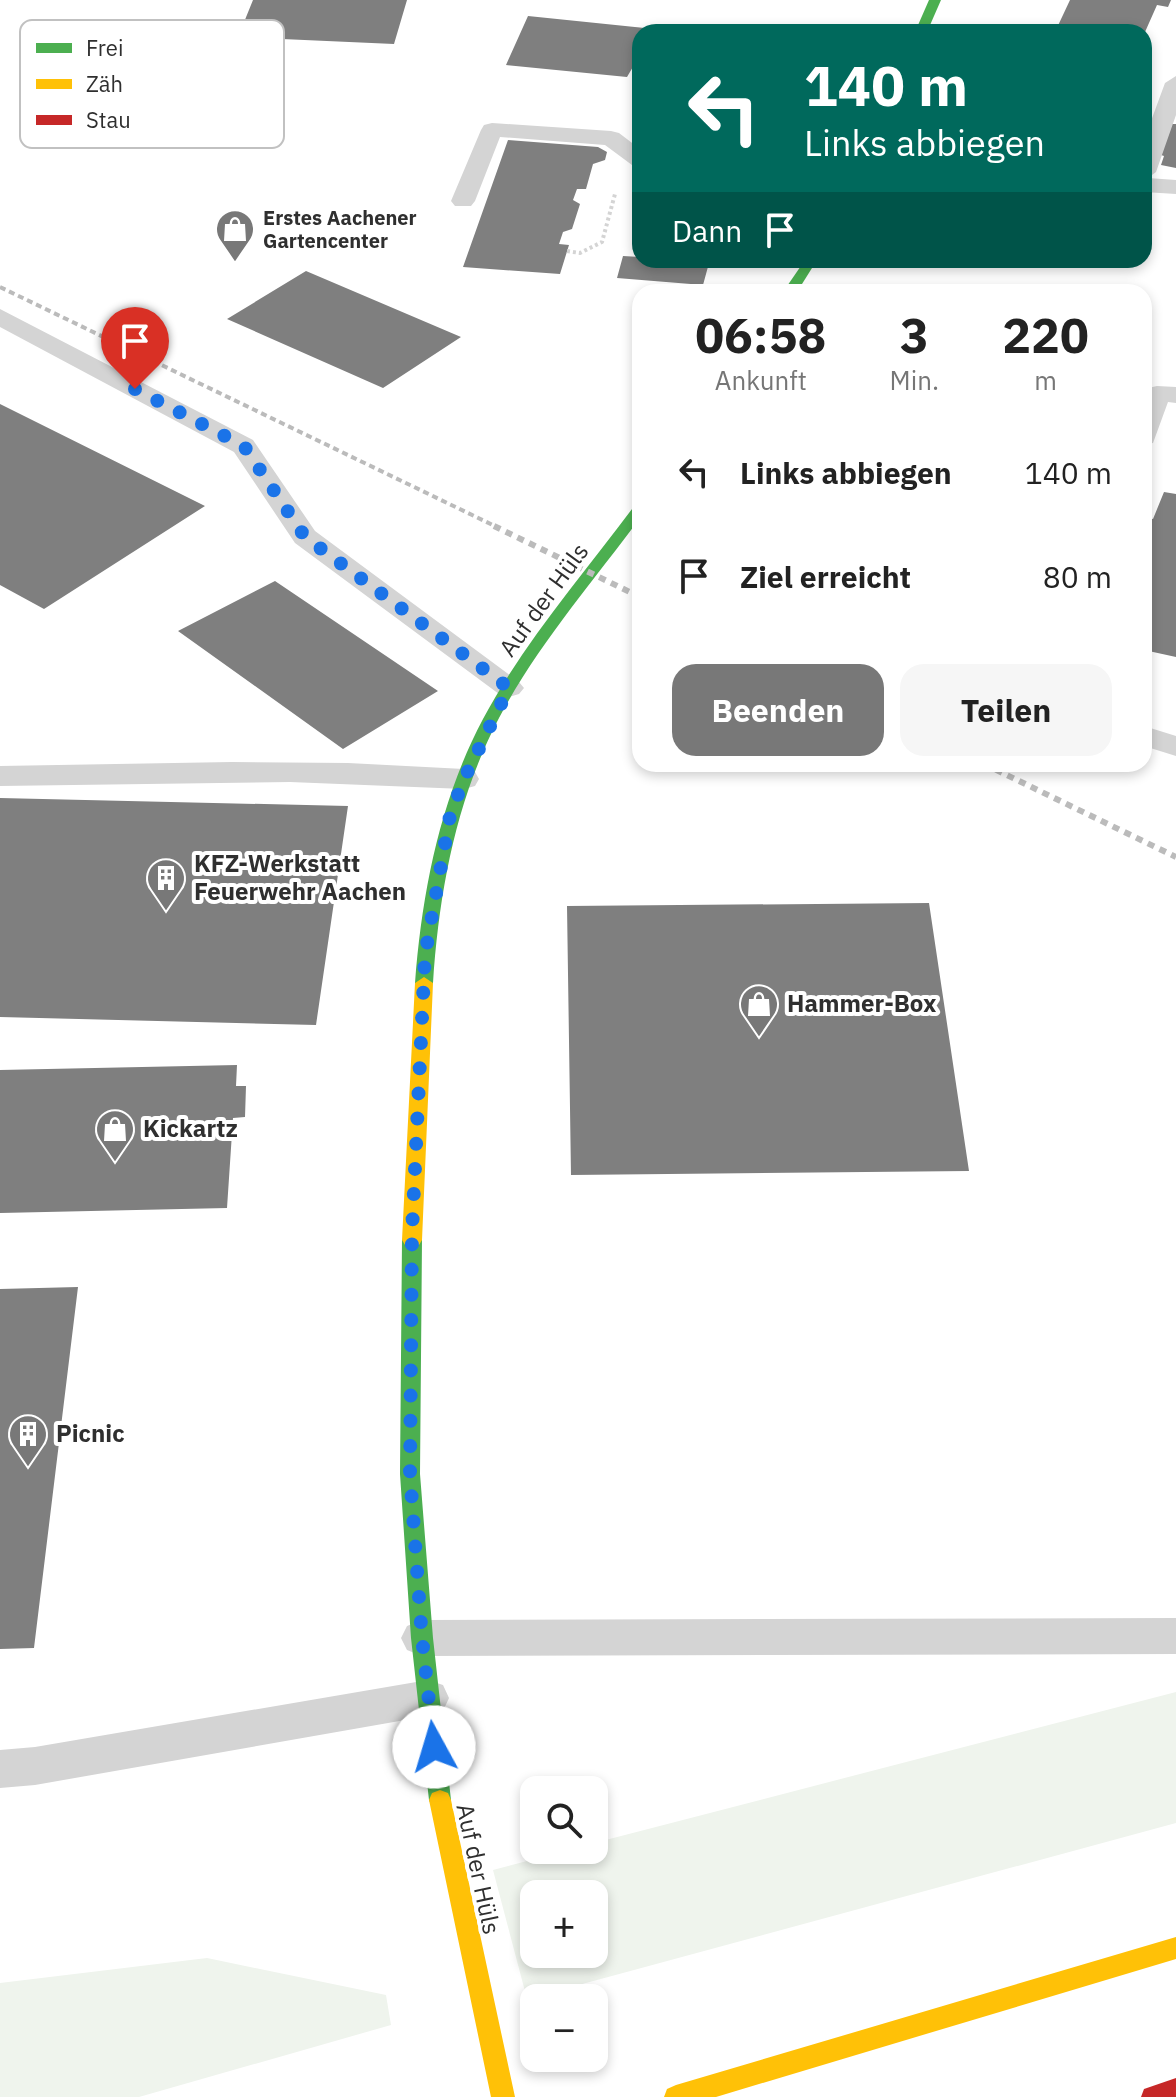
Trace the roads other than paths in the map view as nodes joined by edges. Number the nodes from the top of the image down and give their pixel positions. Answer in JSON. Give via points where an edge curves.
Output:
{"nodes":[{"id":1,"x":935,"y":0,"type":"edge"},
{"id":2,"x":924,"y":24,"type":"edge"},
{"id":3,"x":1176,"y":83,"type":"edge"},
{"id":4,"x":1152,"y":150,"type":"edge"},
{"id":5,"x":632,"y":154,"type":"edge"},
{"id":6,"x":1152,"y":186,"type":"edge"},
{"id":7,"x":1176,"y":187,"type":"edge"},
{"id":8,"x":463,"y":201,"type":"dead end"},
{"id":9,"x":0,"y":317,"type":"edge"},
{"id":10,"x":1176,"y":395,"type":"edge"},
{"id":11,"x":1152,"y":411,"type":"edge"},
{"id":12,"x":632,"y":519,"type":"edge"},
{"id":13,"x":509,"y":688,"type":"junction"},
{"id":14,"x":1152,"y":738,"type":"edge"},
{"id":15,"x":1176,"y":746,"type":"edge"},
{"id":16,"x":0,"y":776,"type":"edge"},
{"id":17,"x":464,"y":779,"type":"junction"},
{"id":18,"x":1176,"y":1636,"type":"edge"},
{"id":19,"x":422,"y":1638,"type":"junction"},
{"id":20,"x":428,"y":1698,"type":"junction"},
{"id":21,"x":0,"y":1769,"type":"edge"},
{"id":22,"x":1176,"y":1948,"type":"edge"},
{"id":23,"x":1176,"y":2090,"type":"edge"},
{"id":24,"x":503,"y":2097,"type":"edge"},
{"id":25,"x":676,"y":2097,"type":"edge"},
{"id":26,"x":1153,"y":2097,"type":"edge"}],
"edges":[{"from":1,"to":2,"type":"main road"},
{"from":3,"to":4,"type":"lane"},
{"from":5,"to":8,"type":"lane","via":[[611,138],[492,130]]},
{"from":6,"to":7,"type":"lane"},
{"from":9,"to":13,"type":"lane","via":[[244,446],[305,537]]},
{"from":10,"to":11,"type":"lane","via":[[1157,394]]},
{"from":12,"to":13,"type":"main road","name":"Auf der Hüls"},
{"from":13,"to":17,"type":"main road","name":"Auf der Hüls"},
{"from":14,"to":15,"type":"lane"},
{"from":16,"to":17,"type":"lane","via":[[262,773]]},
{"from":17,"to":19,"type":"main road","name":"Auf der Hüls","via":[[450,816],[424,970],[412,1232],[410,1459]]},
{"from":18,"to":19,"type":"lane"},
{"from":19,"to":20,"type":"main road","name":"Auf der Hüls"},
{"from":20,"to":21,"type":"lane"},
{"from":20,"to":24,"type":"main road","name":"Auf der Hüls","via":[[439,1797]]},
{"from":22,"to":25,"type":"main road"},
{"from":23,"to":26,"type":"main road"}]}
